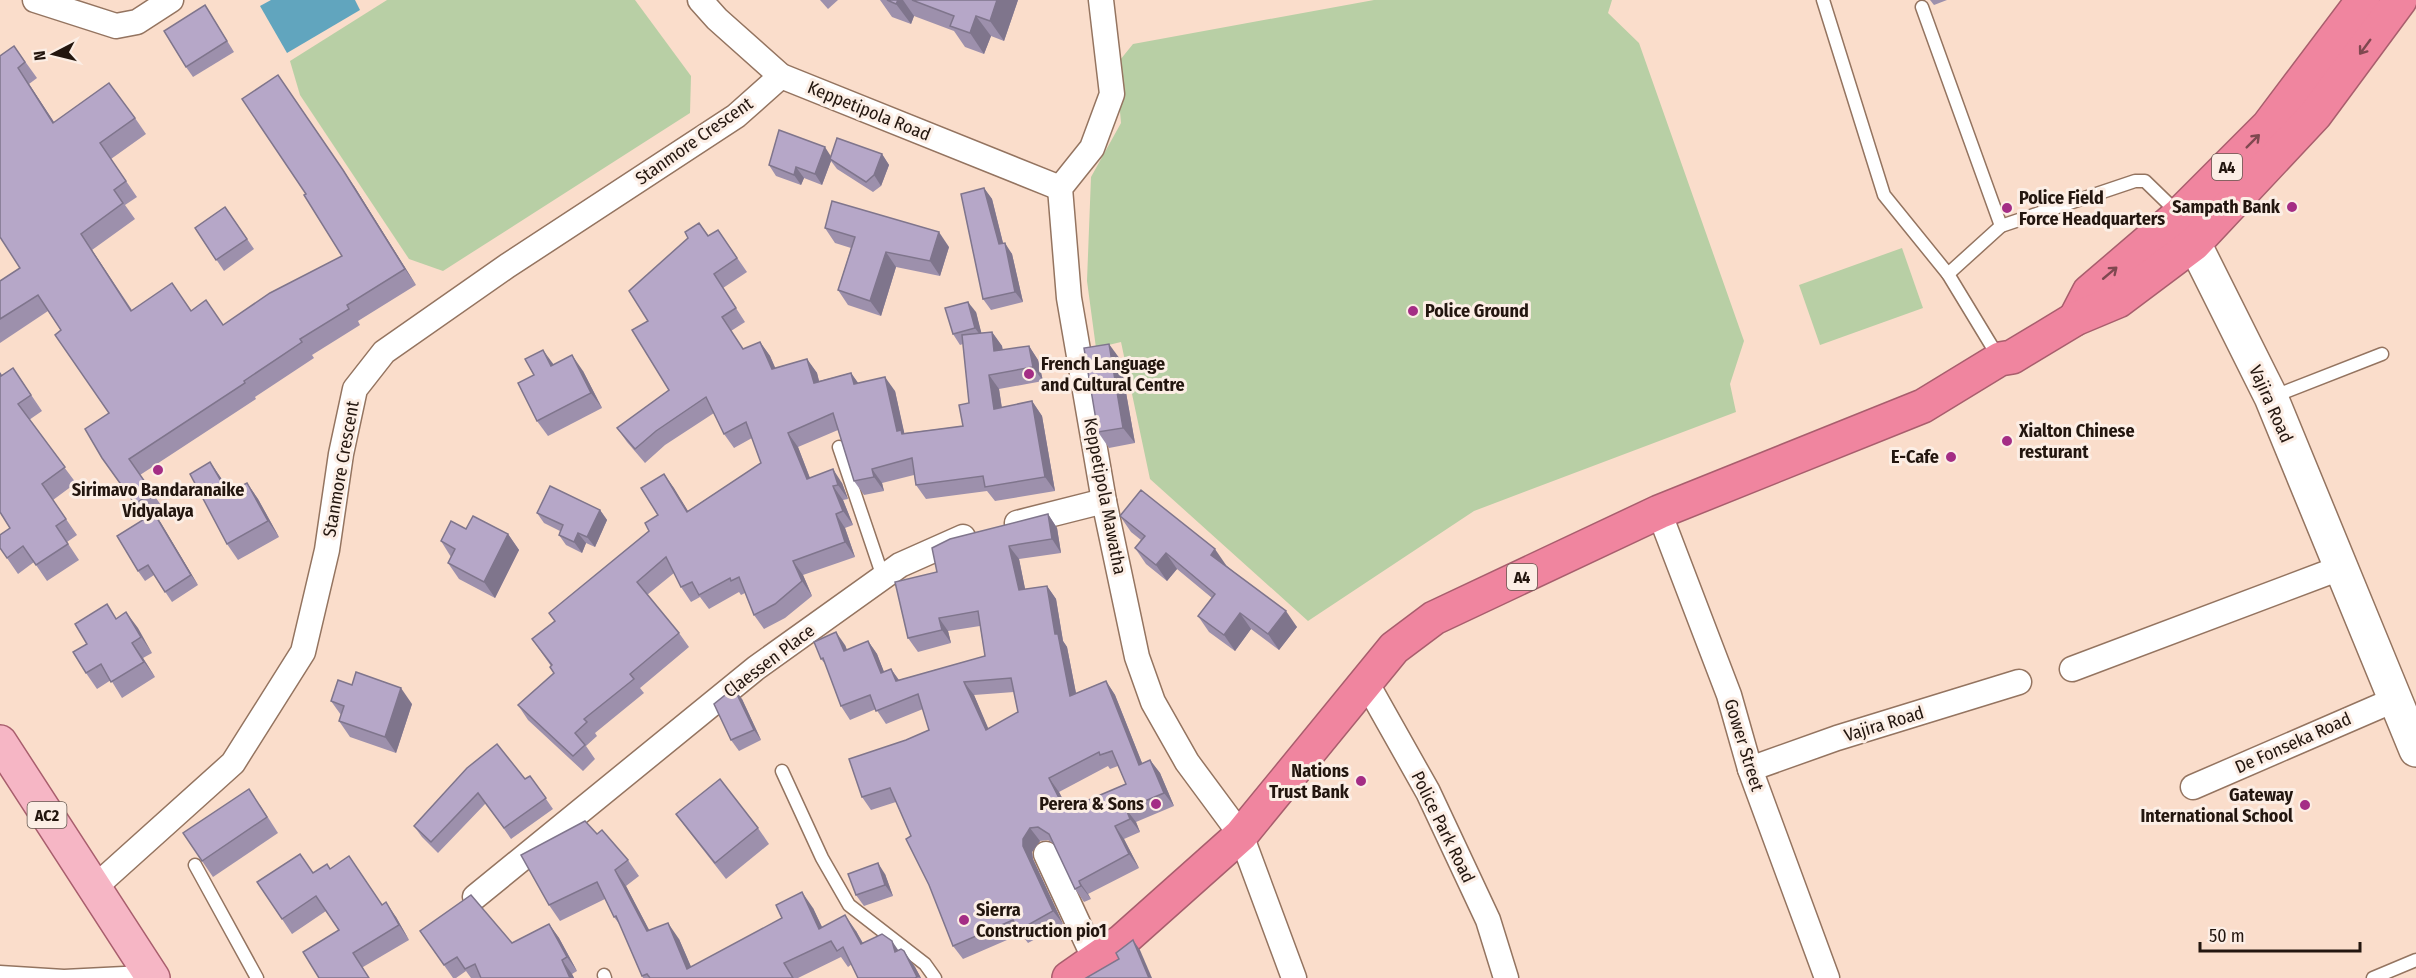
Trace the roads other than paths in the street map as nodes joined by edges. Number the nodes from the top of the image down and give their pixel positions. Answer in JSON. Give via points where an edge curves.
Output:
{"nodes":[{"id":1,"x":35,"y":0,"type":"edge"},
{"id":2,"x":171,"y":0,"type":"edge"},
{"id":3,"x":700,"y":0,"type":"edge"},
{"id":4,"x":1101,"y":0,"type":"edge"},
{"id":5,"x":1823,"y":0,"type":"edge"},
{"id":6,"x":2400,"y":0,"type":"edge"},
{"id":7,"x":2352,"y":6,"type":"edge"},
{"id":8,"x":1922,"y":7,"type":"dead end"},
{"id":9,"x":781,"y":76,"type":"junction"},
{"id":10,"x":1060,"y":188,"type":"junction"},
{"id":11,"x":2180,"y":214,"type":"junction"},
{"id":12,"x":2001,"y":226,"type":"junction"},
{"id":13,"x":2194,"y":244,"type":"junction"},
{"id":14,"x":1948,"y":273,"type":"junction"},
{"id":15,"x":2075,"y":319,"type":"junction"},
{"id":16,"x":2382,"y":354,"type":"dead end"},
{"id":17,"x":2000,"y":359,"type":"junction"},
{"id":18,"x":2271,"y":398,"type":"junction"},
{"id":19,"x":839,"y":447,"type":"edge"},
{"id":20,"x":1104,"y":501,"type":"junction"},
{"id":21,"x":1659,"y":512,"type":"junction"},
{"id":22,"x":2340,"y":568,"type":"junction"},
{"id":23,"x":883,"y":577,"type":"junction"},
{"id":24,"x":2072,"y":669,"type":"dead end"},
{"id":25,"x":1366,"y":682,"type":"junction"},
{"id":26,"x":2019,"y":682,"type":"dead end"},
{"id":27,"x":2407,"y":721,"type":"edge"},
{"id":28,"x":0,"y":742,"type":"edge"},
{"id":29,"x":1750,"y":769,"type":"junction"},
{"id":30,"x":782,"y":771,"type":"dead end"},
{"id":31,"x":2193,"y":787,"type":"dead end"},
{"id":32,"x":1241,"y":835,"type":"junction"},
{"id":33,"x":1046,"y":854,"type":"dead end"},
{"id":34,"x":195,"y":865,"type":"edge"},
{"id":35,"x":94,"y":888,"type":"junction"},
{"id":36,"x":475,"y":897,"type":"edge"},
{"id":37,"x":2416,"y":960,"type":"edge"},
{"id":38,"x":1082,"y":969,"type":"edge"},
{"id":39,"x":0,"y":972,"type":"edge"},
{"id":40,"x":151,"y":975,"type":"edge"},
{"id":41,"x":257,"y":978,"type":"edge"},
{"id":42,"x":935,"y":978,"type":"edge"},
{"id":43,"x":1294,"y":978,"type":"edge"},
{"id":44,"x":1506,"y":978,"type":"edge"},
{"id":45,"x":1827,"y":978,"type":"edge"},
{"id":46,"x":2373,"y":978,"type":"edge"}],
"edges":[{"from":1,"to":2,"type":"street","via":[[116,26],[137,22]]},
{"from":3,"to":9,"type":"street","name":"Keppetipola Road"},
{"from":4,"to":10,"type":"street","via":[[1112,94],[1092,148]]},
{"from":5,"to":14,"type":"lane","via":[[1884,195]]},
{"from":6,"to":13,"type":"highway","number":"A4","one_way":true,"via":[[2315,115]]},
{"from":11,"to":7,"type":"highway","number":"A4","one_way":true,"via":[[2268,126]]},
{"from":8,"to":12,"type":"lane"},
{"from":9,"to":10,"type":"street","name":"Keppetipola Road"},
{"from":9,"to":35,"type":"street","name":"Stanmore Crescent","via":[[736,116],[384,352],[355,389],[327,550],[303,652],[233,763]]},
{"from":10,"to":20,"type":"street","name":"Keppetipola Mawatha","via":[[1069,297]]},
{"from":11,"to":12,"type":"lane","via":[[2145,181],[2135,181]]},
{"from":11,"to":13,"type":"main road","name":"Vajira Road"},
{"from":15,"to":11,"type":"highway","number":"A4","one_way":true,"via":[[2089,292]]},
{"from":12,"to":14,"type":"lane"},
{"from":13,"to":15,"type":"highway","number":"A4","via":[[2118,301]]},
{"from":13,"to":18,"type":"main road","name":"Vajira Road"},
{"from":14,"to":17,"type":"lane"},
{"from":15,"to":17,"type":"highway","number":"A4","via":[[2012,357]]},
{"from":16,"to":18,"type":"lane"},
{"from":17,"to":21,"type":"highway","number":"A4","via":[[1923,406]]},
{"from":18,"to":22,"type":"main road","name":"Vajira Road"},
{"from":19,"to":23,"type":"lane"},
{"from":20,"to":23,"type":"street","name":"Claessen Place","via":[[955,539]]},
{"from":20,"to":32,"type":"street","name":"Keppetipola Mawatha","via":[[1137,657],[1153,702],[1187,762]]},
{"from":21,"to":25,"type":"highway","number":"A4","via":[[1434,618],[1394,648]]},
{"from":21,"to":29,"type":"street","name":"Gower Street","via":[[1730,695]]},
{"from":22,"to":24,"type":"street"},
{"from":22,"to":27,"type":"main road","name":"Vajira Road"},
{"from":23,"to":36,"type":"street","name":"Claessen Place","via":[[756,668]]},
{"from":25,"to":32,"type":"highway","number":"A4"},
{"from":25,"to":44,"type":"street","name":"Police Park Road","via":[[1428,792],[1488,920]]},
{"from":26,"to":29,"type":"street","name":"Vajira Road"},
{"from":27,"to":31,"type":"street","name":"De Fonseka Road"},
{"from":28,"to":35,"type":"main road","number":"AC2"},
{"from":29,"to":45,"type":"street","name":"Gower Street"},
{"from":30,"to":42,"type":"lane","via":[[822,858],[849,905],[925,964]]},
{"from":32,"to":38,"type":"highway","number":"A4","via":[[1122,941]]},
{"from":32,"to":43,"type":"street","name":"Keppetipola Mawatha"},
{"from":33,"to":38,"type":"street"},
{"from":34,"to":41,"type":"lane"},
{"from":35,"to":40,"type":"main road","number":"AC2"},
{"from":37,"to":46,"type":"lane"},
{"from":39,"to":40,"type":"lane"}]}
